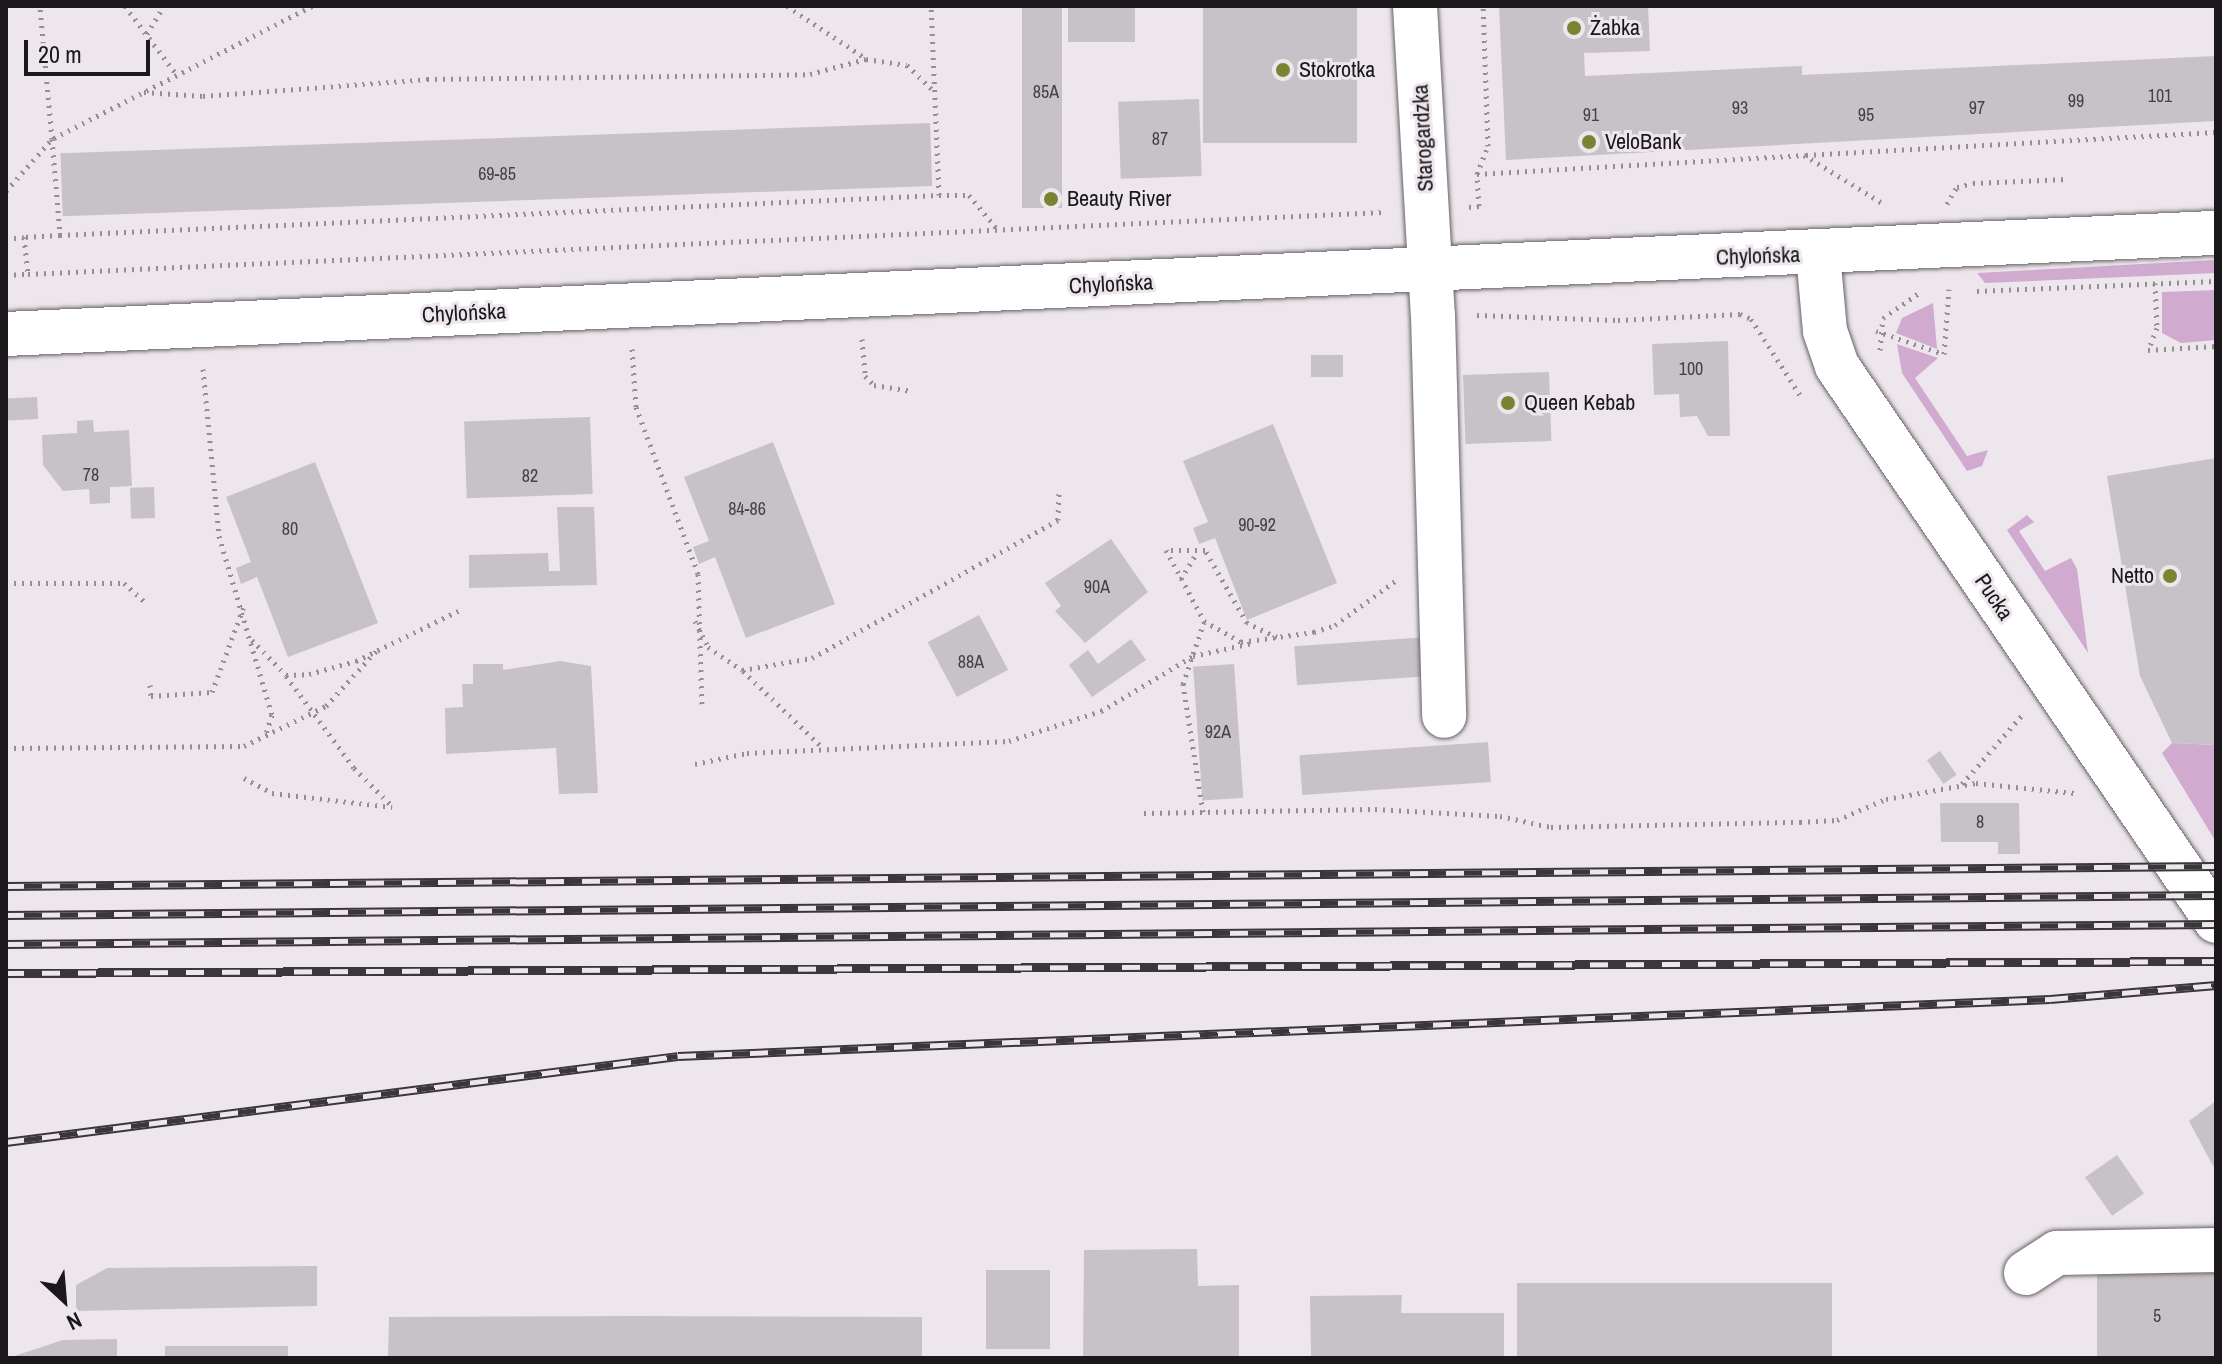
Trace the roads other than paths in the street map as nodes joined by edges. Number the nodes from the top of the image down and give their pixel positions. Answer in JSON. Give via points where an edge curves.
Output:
{"nodes":[{"id":1,"x":1415,"y":6,"type":"edge"},
{"id":2,"x":2216,"y":233,"type":"edge"},
{"id":3,"x":1818,"y":254,"type":"junction"},
{"id":4,"x":1431,"y":270,"type":"junction"},
{"id":5,"x":6,"y":334,"type":"edge"},
{"id":6,"x":1444,"y":716,"type":"dead end"},
{"id":7,"x":2216,"y":921,"type":"edge"},
{"id":8,"x":2216,"y":1250,"type":"edge"},
{"id":9,"x":2026,"y":1273,"type":"dead end"}],
"edges":[{"from":1,"to":4,"type":"street","name":"Starogardzka"},
{"from":2,"to":3,"type":"street","name":"Chylońska","via":[[1949,267]]},
{"from":3,"to":4,"type":"street","name":"Chylońska"},
{"from":3,"to":7,"type":"street","name":"Pucka","via":[[1825,331],[1837,366]]},
{"from":4,"to":5,"type":"street","name":"Chylońska"},
{"from":4,"to":6,"type":"street","name":"Starogardzka"},
{"from":8,"to":9,"type":"street","via":[[2057,1253]]}]}
